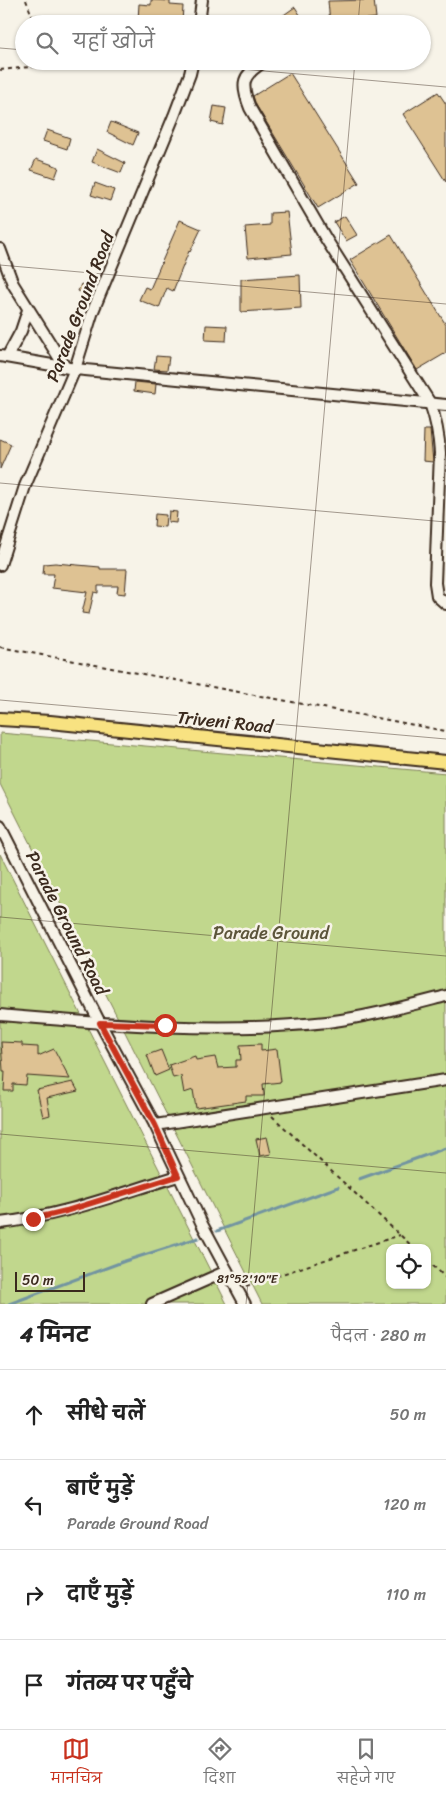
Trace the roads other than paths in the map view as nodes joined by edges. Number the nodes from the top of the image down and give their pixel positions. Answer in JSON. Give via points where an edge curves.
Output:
{"nodes":[{"id":1,"x":202,"y":0,"type":"edge"},
{"id":2,"x":200,"y":15,"type":"edge"},
{"id":3,"x":191,"y":70,"type":"edge"},
{"id":4,"x":250,"y":70,"type":"edge"},
{"id":5,"x":0,"y":250,"type":"edge"},
{"id":6,"x":28,"y":310,"type":"junction"},
{"id":7,"x":4,"y":356,"type":"edge"},
{"id":8,"x":70,"y":368,"type":"junction"},
{"id":9,"x":430,"y":403,"type":"junction"},
{"id":10,"x":446,"y":405,"type":"edge"},
{"id":11,"x":442,"y":497,"type":"edge"},
{"id":12,"x":0,"y":564,"type":"edge"},
{"id":13,"x":446,"y":604,"type":"edge"},
{"id":14,"x":0,"y":719,"type":"edge"},
{"id":15,"x":446,"y":762,"type":"edge"},
{"id":16,"x":0,"y":826,"type":"edge"},
{"id":17,"x":446,"y":996,"type":"edge"},
{"id":18,"x":0,"y":1015,"type":"edge"},
{"id":19,"x":100,"y":1023,"type":"junction"},
{"id":20,"x":446,"y":1080,"type":"edge"},
{"id":21,"x":155,"y":1125,"type":"junction"},
{"id":22,"x":178,"y":1176,"type":"junction"},
{"id":23,"x":0,"y":1223,"type":"edge"},
{"id":24,"x":228,"y":1271,"type":"junction"},
{"id":25,"x":152,"y":1304,"type":"edge"},
{"id":26,"x":245,"y":1304,"type":"edge"}],
"edges":[{"from":1,"to":2,"type":"street"},
{"from":3,"to":8,"type":"street","name":"Parade Ground Road"},
{"from":4,"to":9,"type":"street","via":[[244,81],[250,108],[326,239]]},
{"from":5,"to":6,"type":"street","via":[[13,284]]},
{"from":6,"to":7,"type":"street","via":[[21,331]]},
{"from":6,"to":8,"type":"street"},
{"from":7,"to":8,"type":"street"},
{"from":8,"to":9,"type":"street"},
{"from":8,"to":12,"type":"street","name":"Parade Ground Road","via":[[25,486]]},
{"from":9,"to":10,"type":"street"},
{"from":9,"to":11,"type":"street","via":[[439,431]]},
{"from":11,"to":13,"type":"street","via":[[435,584],[437,596]]},
{"from":14,"to":15,"type":"main road","name":"Triveni Road"},
{"from":16,"to":19,"type":"street","name":"Parade Ground Road"},
{"from":17,"to":19,"type":"street","via":[[329,1022],[284,1026]]},
{"from":18,"to":19,"type":"street"},
{"from":19,"to":21,"type":"street","name":"Parade Ground Road"},
{"from":20,"to":21,"type":"street"},
{"from":21,"to":22,"type":"street","name":"Parade Ground Road"},
{"from":22,"to":23,"type":"street","via":[[66,1211]]},
{"from":22,"to":24,"type":"street","name":"Parade Ground Road"},
{"from":24,"to":25,"type":"street"},
{"from":24,"to":26,"type":"street","name":"Parade Ground Road"}]}
